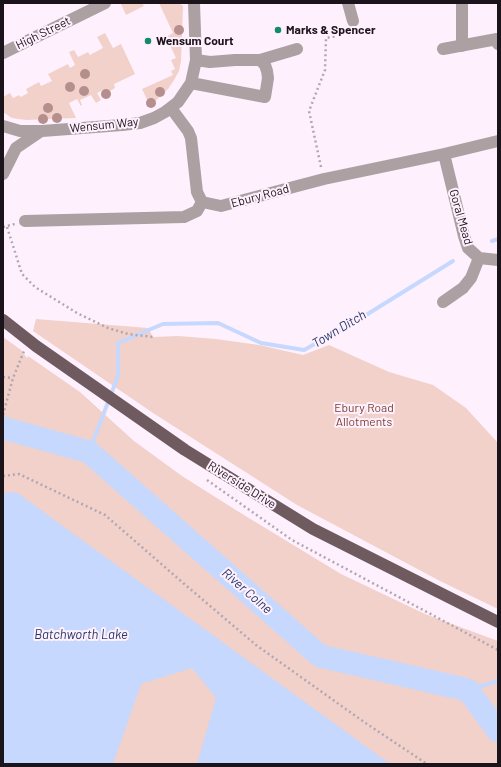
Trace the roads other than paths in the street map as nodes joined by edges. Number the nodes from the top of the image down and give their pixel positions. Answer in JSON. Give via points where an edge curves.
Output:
{"nodes":[{"id":1,"x":105,"y":3,"type":"edge"},
{"id":2,"x":194,"y":3,"type":"edge"},
{"id":3,"x":348,"y":3,"type":"edge"},
{"id":4,"x":462,"y":5,"type":"dead end"},
{"id":5,"x":353,"y":21,"type":"road end"},
{"id":6,"x":498,"y":44,"type":"edge"},
{"id":7,"x":462,"y":46,"type":"junction"},
{"id":8,"x":297,"y":49,"type":"dead end"},
{"id":9,"x":443,"y":49,"type":"dead end"},
{"id":10,"x":3,"y":53,"type":"edge"},
{"id":11,"x":196,"y":60,"type":"junction"},
{"id":12,"x":260,"y":60,"type":"junction"},
{"id":13,"x":192,"y":83,"type":"junction"},
{"id":14,"x":171,"y":108,"type":"junction"},
{"id":15,"x":3,"y":126,"type":"edge"},
{"id":16,"x":42,"y":131,"type":"junction"},
{"id":17,"x":498,"y":141,"type":"edge"},
{"id":18,"x":444,"y":154,"type":"junction"},
{"id":19,"x":3,"y":174,"type":"edge"},
{"id":20,"x":202,"y":202,"type":"junction"},
{"id":21,"x":25,"y":221,"type":"dead end"},
{"id":22,"x":479,"y":258,"type":"junction"},
{"id":23,"x":498,"y":260,"type":"edge"},
{"id":24,"x":443,"y":302,"type":"dead end"},
{"id":25,"x":3,"y":320,"type":"edge"},
{"id":26,"x":498,"y":622,"type":"edge"}],
"edges":[{"from":1,"to":10,"type":"street","name":"High Street"},
{"from":2,"to":11,"type":"street","name":"Wensum Way"},
{"from":3,"to":5,"type":"street"},
{"from":4,"to":7,"type":"street"},
{"from":6,"to":7,"type":"street","via":[[497,39]]},
{"from":7,"to":9,"type":"street"},
{"from":8,"to":12,"type":"street"},
{"from":11,"to":12,"type":"street"},
{"from":11,"to":13,"type":"street","name":"Wensum Way"},
{"from":12,"to":13,"type":"street","via":[[267,71],[266,97]]},
{"from":13,"to":14,"type":"street","name":"Wensum Way"},
{"from":14,"to":16,"type":"street","name":"Wensum Way","via":[[140,123]]},
{"from":14,"to":20,"type":"street","via":[[191,138],[197,192]]},
{"from":15,"to":16,"type":"street","name":"Wensum Way","via":[[20,131]]},
{"from":16,"to":19,"type":"street","name":"Wensum Way","via":[[16,148]]},
{"from":17,"to":18,"type":"street","name":"Ebury Road"},
{"from":18,"to":20,"type":"street","name":"Ebury Road","via":[[324,179],[221,206]]},
{"from":18,"to":22,"type":"street","name":"Goral Mead","via":[[468,248]]},
{"from":20,"to":21,"type":"street","via":[[197,211],[184,217]]},
{"from":22,"to":23,"type":"street","name":"Goral Mead"},
{"from":22,"to":24,"type":"street","via":[[471,278],[463,288]]},
{"from":25,"to":26,"type":"main road","name":"Riverside Drive","via":[[185,450],[313,529]]}]}
